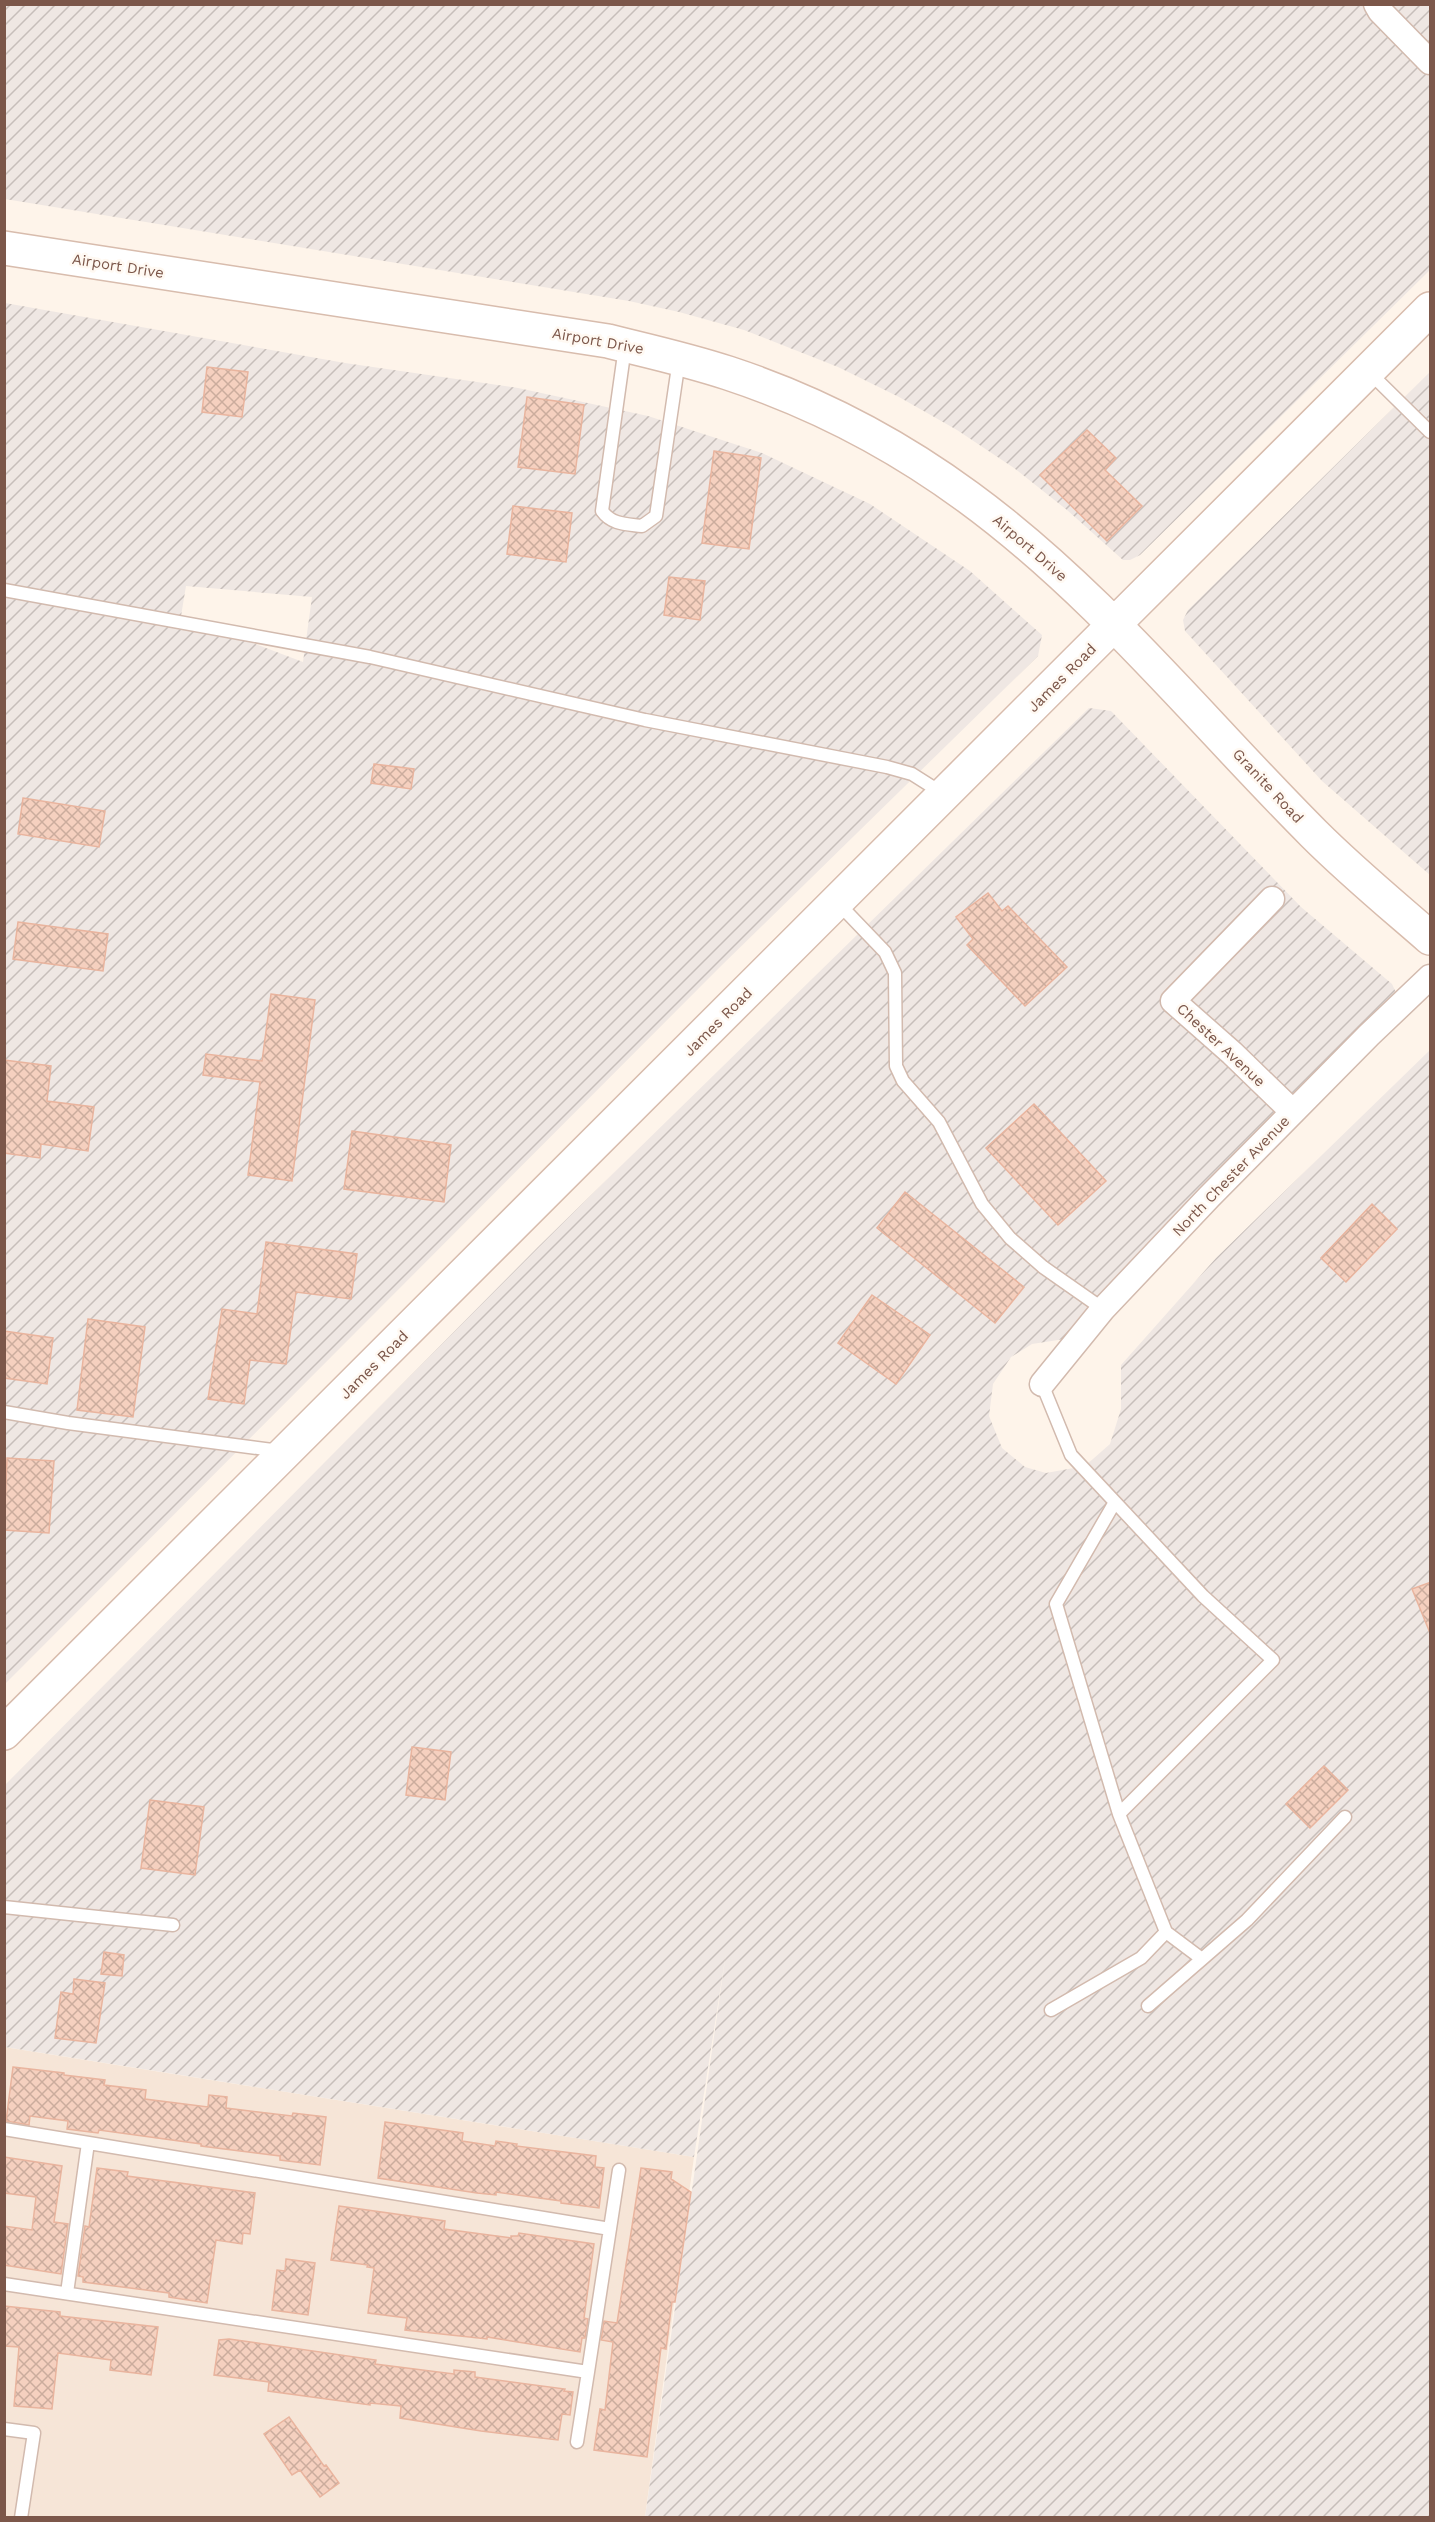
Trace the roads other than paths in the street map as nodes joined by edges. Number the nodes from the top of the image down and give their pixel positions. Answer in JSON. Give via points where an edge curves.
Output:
{"nodes":[{"id":1,"x":1376,"y":4,"type":"edge"},
{"id":2,"x":1431,"y":62,"type":"edge"},
{"id":3,"x":4,"y":248,"type":"edge"},
{"id":4,"x":1431,"y":309,"type":"edge"},
{"id":5,"x":625,"y":345,"type":"junction"},
{"id":6,"x":679,"y":358,"type":"junction"},
{"id":7,"x":1368,"y":372,"type":"junction"},
{"id":8,"x":1428,"y":424,"type":"edge"},
{"id":9,"x":4,"y":590,"type":"edge"},
{"id":10,"x":1114,"y":626,"type":"junction"},
{"id":11,"x":945,"y":795,"type":"junction"},
{"id":12,"x":1272,"y":899,"type":"dead end"},
{"id":13,"x":838,"y":902,"type":"junction"},
{"id":14,"x":1431,"y":938,"type":"edge"},
{"id":15,"x":1431,"y":977,"type":"edge"},
{"id":16,"x":1293,"y":1112,"type":"junction"},
{"id":17,"x":1103,"y":1309,"type":"junction"},
{"id":18,"x":1042,"y":1384,"type":"joint"},
{"id":19,"x":4,"y":1412,"type":"edge"},
{"id":20,"x":287,"y":1452,"type":"junction"},
{"id":21,"x":1115,"y":1502,"type":"junction"},
{"id":22,"x":4,"y":1732,"type":"edge"},
{"id":23,"x":1119,"y":1814,"type":"junction"},
{"id":24,"x":1345,"y":1817,"type":"dead end"},
{"id":25,"x":4,"y":1907,"type":"edge"},
{"id":26,"x":173,"y":1925,"type":"dead end"},
{"id":27,"x":1166,"y":1932,"type":"junction"},
{"id":28,"x":1202,"y":1959,"type":"junction"},
{"id":29,"x":1148,"y":2006,"type":"dead end"},
{"id":30,"x":1051,"y":2010,"type":"dead end"},
{"id":31,"x":4,"y":2129,"type":"edge"},
{"id":32,"x":88,"y":2143,"type":"junction"},
{"id":33,"x":619,"y":2169,"type":"dead end"},
{"id":34,"x":610,"y":2229,"type":"junction"},
{"id":35,"x":4,"y":2284,"type":"edge"},
{"id":36,"x":67,"y":2293,"type":"junction"},
{"id":37,"x":588,"y":2372,"type":"junction"},
{"id":38,"x":4,"y":2429,"type":"edge"},
{"id":39,"x":577,"y":2442,"type":"dead end"},
{"id":40,"x":21,"y":2517,"type":"edge"}],
"edges":[{"from":1,"to":2,"type":"street"},
{"from":3,"to":5,"type":"main road","name":"Airport Drive"},
{"from":4,"to":7,"type":"main road","name":"James Road"},
{"from":5,"to":6,"type":"main road","name":"Airport Drive"},
{"from":5,"to":6,"type":"lane","via":[[602,511],[614,522],[642,526],[656,516]]},
{"from":6,"to":10,"type":"main road","name":"Airport Drive","via":[[789,396],[901,452],[1017,534]]},
{"from":7,"to":8,"type":"lane"},
{"from":7,"to":10,"type":"main road","name":"James Road"},
{"from":9,"to":11,"type":"lane","via":[[370,657],[645,720],[887,767],[912,774]]},
{"from":10,"to":11,"type":"main road","name":"James Road"},
{"from":10,"to":14,"type":"main road","name":"Granite Road","via":[[1314,834]]},
{"from":11,"to":13,"type":"main road","name":"James Road"},
{"from":12,"to":16,"type":"street","name":"Chester Avenue","via":[[1173,1001]]},
{"from":13,"to":17,"type":"lane","via":[[885,952],[895,974],[896,1066],[903,1081],[939,1122],[982,1204],[1010,1238],[1043,1267]]},
{"from":13,"to":20,"type":"main road","name":"James Road"},
{"from":15,"to":16,"type":"street","name":"North Chester Avenue"},
{"from":16,"to":17,"type":"street","name":"North Chester Avenue"},
{"from":17,"to":18,"type":"street","name":"North Chester Avenue"},
{"from":18,"to":21,"type":"lane","via":[[1071,1455]]},
{"from":19,"to":20,"type":"lane"},
{"from":20,"to":22,"type":"main road","name":"James Road"},
{"from":21,"to":23,"type":"lane","via":[[1056,1604]]},
{"from":21,"to":23,"type":"lane","via":[[1203,1596],[1273,1660]]},
{"from":23,"to":27,"type":"lane"},
{"from":24,"to":28,"type":"lane","via":[[1247,1920]]},
{"from":25,"to":26,"type":"lane"},
{"from":27,"to":28,"type":"lane"},
{"from":27,"to":30,"type":"lane","via":[[1141,1958]]},
{"from":28,"to":29,"type":"lane"},
{"from":31,"to":32,"type":"lane"},
{"from":32,"to":34,"type":"lane"},
{"from":32,"to":36,"type":"lane"},
{"from":33,"to":34,"type":"lane"},
{"from":34,"to":37,"type":"lane"},
{"from":35,"to":36,"type":"lane"},
{"from":36,"to":37,"type":"lane"},
{"from":37,"to":39,"type":"lane"},
{"from":38,"to":40,"type":"lane","via":[[34,2433]]}]}
